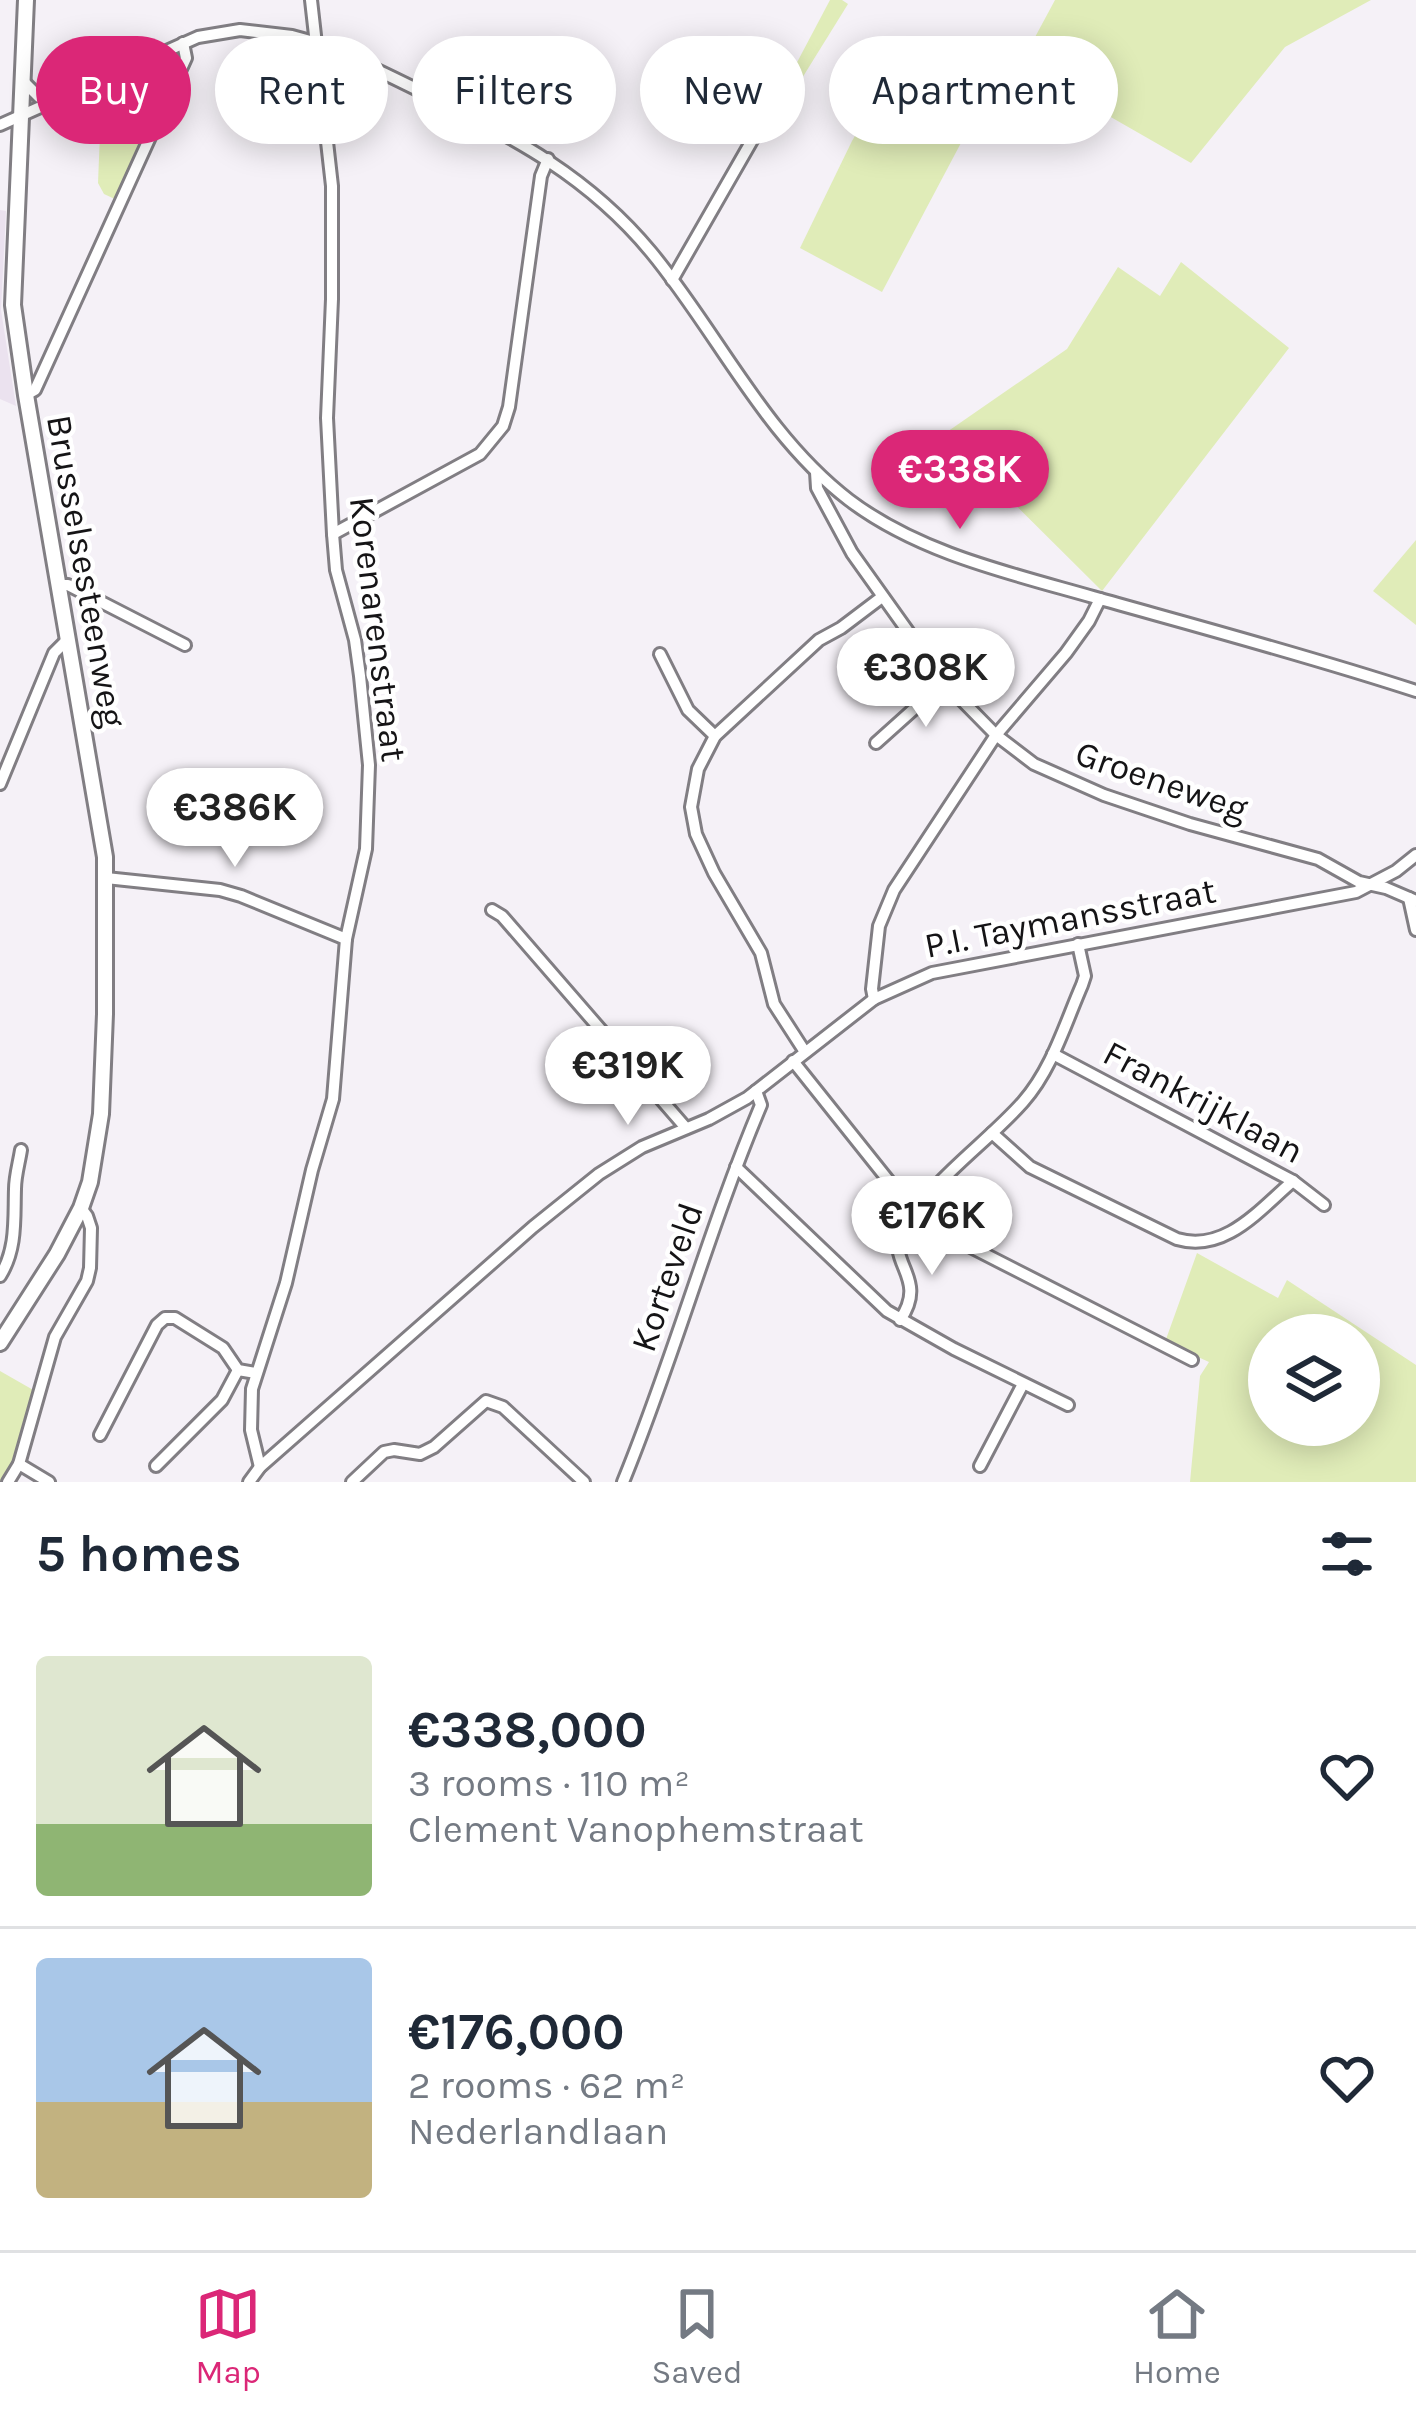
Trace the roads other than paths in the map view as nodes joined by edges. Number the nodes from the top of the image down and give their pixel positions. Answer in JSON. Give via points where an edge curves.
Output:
{"nodes":[{"id":1,"x":26,"y":0,"type":"edge"},
{"id":2,"x":311,"y":0,"type":"edge"},
{"id":3,"x":292,"y":36,"type":"edge"},
{"id":4,"x":314,"y":36,"type":"edge"},
{"id":5,"x":191,"y":41,"type":"edge"},
{"id":6,"x":388,"y":77,"type":"edge"},
{"id":7,"x":22,"y":80,"type":"junction"},
{"id":8,"x":36,"y":94,"type":"edge"},
{"id":9,"x":36,"y":108,"type":"edge"},
{"id":10,"x":21,"y":116,"type":"junction"},
{"id":11,"x":0,"y":125,"type":"edge"},
{"id":12,"x":147,"y":144,"type":"edge"},
{"id":13,"x":327,"y":144,"type":"edge"},
{"id":14,"x":749,"y":144,"type":"edge"},
{"id":15,"x":548,"y":159,"type":"junction"},
{"id":16,"x":672,"y":280,"type":"junction"},
{"id":17,"x":26,"y":395,"type":"junction"},
{"id":18,"x":816,"y":472,"type":"junction"},
{"id":19,"x":333,"y":534,"type":"junction"},
{"id":20,"x":59,"y":585,"type":"junction"},
{"id":21,"x":882,"y":597,"type":"junction"},
{"id":22,"x":1100,"y":599,"type":"junction"},
{"id":23,"x":68,"y":638,"type":"junction"},
{"id":24,"x":185,"y":645,"type":"dead end"},
{"id":25,"x":660,"y":654,"type":"dead end"},
{"id":26,"x":71,"y":655,"type":"junction"},
{"id":27,"x":51,"y":662,"type":"junction"},
{"id":28,"x":944,"y":682,"type":"junction"},
{"id":29,"x":1416,"y":691,"type":"edge"},
{"id":30,"x":996,"y":735,"type":"junction"},
{"id":31,"x":715,"y":736,"type":"junction"},
{"id":32,"x":876,"y":743,"type":"dead end"},
{"id":33,"x":0,"y":784,"type":"edge"},
{"id":34,"x":1416,"y":855,"type":"edge"},
{"id":35,"x":106,"y":878,"type":"junction"},
{"id":36,"x":1372,"y":885,"type":"junction"},
{"id":37,"x":1412,"y":900,"type":"edge"},
{"id":38,"x":492,"y":910,"type":"dead end"},
{"id":39,"x":1416,"y":930,"type":"edge"},
{"id":40,"x":346,"y":939,"type":"junction"},
{"id":41,"x":1078,"y":944,"type":"junction"},
{"id":42,"x":874,"y":999,"type":"junction"},
{"id":43,"x":805,"y":1052,"type":"junction"},
{"id":44,"x":1052,"y":1054,"type":"junction"},
{"id":45,"x":793,"y":1061,"type":"junction"},
{"id":46,"x":756,"y":1091,"type":"junction"},
{"id":47,"x":686,"y":1128,"type":"junction"},
{"id":48,"x":992,"y":1133,"type":"junction"},
{"id":49,"x":21,"y":1150,"type":"dead end"},
{"id":50,"x":736,"y":1167,"type":"junction"},
{"id":51,"x":1293,"y":1181,"type":"junction"},
{"id":52,"x":1324,"y":1205,"type":"dead end"},
{"id":53,"x":81,"y":1208,"type":"junction"},
{"id":54,"x":917,"y":1211,"type":"junction"},
{"id":55,"x":0,"y":1276,"type":"edge"},
{"id":56,"x":900,"y":1320,"type":"junction"},
{"id":57,"x":0,"y":1343,"type":"edge"},
{"id":58,"x":1192,"y":1360,"type":"dead end"},
{"id":59,"x":238,"y":1370,"type":"junction"},
{"id":60,"x":256,"y":1373,"type":"junction"},
{"id":61,"x":1023,"y":1384,"type":"junction"},
{"id":62,"x":1068,"y":1405,"type":"dead end"},
{"id":63,"x":100,"y":1435,"type":"dead end"},
{"id":64,"x":19,"y":1464,"type":"junction"},
{"id":65,"x":156,"y":1466,"type":"dead end"},
{"id":66,"x":980,"y":1466,"type":"dead end"},
{"id":67,"x":260,"y":1467,"type":"junction"},
{"id":68,"x":8,"y":1482,"type":"edge"},
{"id":69,"x":49,"y":1482,"type":"edge"},
{"id":70,"x":249,"y":1482,"type":"edge"},
{"id":71,"x":352,"y":1482,"type":"edge"},
{"id":72,"x":584,"y":1482,"type":"edge"},
{"id":73,"x":623,"y":1482,"type":"edge"}],
"edges":[{"from":1,"to":7,"type":"main road","name":"Brusselsesteenweg"},
{"from":2,"to":4,"type":"street","name":"Korenarenstraat"},
{"from":3,"to":5,"type":"street","via":[[240,30]]},
{"from":6,"to":15,"type":"street"},
{"from":7,"to":8,"type":"street"},
{"from":7,"to":10,"type":"main road","name":"Brusselsesteenweg"},
{"from":9,"to":10,"type":"street"},
{"from":10,"to":11,"type":"street"},
{"from":10,"to":17,"type":"main road","name":"Brusselsesteenweg","via":[[13,288]]},
{"from":12,"to":17,"type":"street"},
{"from":13,"to":19,"type":"street","name":"Korenarenstraat"},
{"from":14,"to":16,"type":"street"},
{"from":15,"to":16,"type":"street","via":[[617,215]]},
{"from":15,"to":19,"type":"street","via":[[503,426],[486,447]]},
{"from":16,"to":18,"type":"street"},
{"from":17,"to":20,"type":"main road","name":"Brusselsesteenweg"},
{"from":18,"to":21,"type":"street","name":"Groeneweg","via":[[817,488]]},
{"from":18,"to":22,"type":"street","via":[[890,528]]},
{"from":19,"to":40,"type":"street","name":"Korenarenstraat","via":[[369,765],[366,849]]},
{"from":20,"to":23,"type":"main road","name":"Brusselsesteenweg"},
{"from":20,"to":24,"type":"street"},
{"from":21,"to":28,"type":"street","name":"Groeneweg"},
{"from":21,"to":31,"type":"street","via":[[819,640]]},
{"from":22,"to":29,"type":"street"},
{"from":22,"to":30,"type":"street"},
{"from":23,"to":26,"type":"main road","name":"Brusselsesteenweg"},
{"from":23,"to":27,"type":"street"},
{"from":25,"to":31,"type":"street","via":[[688,710]]},
{"from":26,"to":27,"type":"street"},
{"from":26,"to":35,"type":"main road","name":"Brusselsesteenweg"},
{"from":27,"to":33,"type":"street"},
{"from":28,"to":30,"type":"street","name":"Groeneweg"},
{"from":28,"to":32,"type":"street"},
{"from":30,"to":36,"type":"street","name":"Groeneweg","via":[[1046,771],[1104,795],[1296,851]]},
{"from":30,"to":42,"type":"street","via":[[894,890],[879,926]]},
{"from":31,"to":43,"type":"street","via":[[698,770],[696,834],[761,953],[774,1004]]},
{"from":34,"to":36,"type":"street","name":"P.I. Taymansstraat"},
{"from":35,"to":40,"type":"street","via":[[220,890]]},
{"from":35,"to":53,"type":"main road","name":"Brusselsesteenweg","via":[[101,1114]]},
{"from":36,"to":37,"type":"street","name":"Groeneweg"},
{"from":36,"to":41,"type":"street","name":"P.I. Taymansstraat"},
{"from":37,"to":39,"type":"street"},
{"from":38,"to":47,"type":"street"},
{"from":40,"to":60,"type":"street","name":"Korenarenstraat","via":[[333,1100]]},
{"from":41,"to":42,"type":"street","name":"P.I. Taymansstraat","via":[[932,973]]},
{"from":41,"to":44,"type":"street","via":[[1084,976]]},
{"from":42,"to":43,"type":"street","name":"P.I. Taymansstraat"},
{"from":43,"to":45,"type":"street","name":"P.I. Taymansstraat"},
{"from":44,"to":48,"type":"street","via":[[1025,1100]]},
{"from":44,"to":51,"type":"street","name":"Frankrijklaan"},
{"from":45,"to":46,"type":"street","name":"P.I. Taymansstraat"},
{"from":45,"to":54,"type":"street"},
{"from":46,"to":47,"type":"street","name":"P.I. Taymansstraat"},
{"from":46,"to":50,"type":"street","name":"Korteveld","via":[[761,1105]]},
{"from":47,"to":67,"type":"street","name":"P.I. Taymansstraat","via":[[599,1174]]},
{"from":48,"to":51,"type":"street","via":[[1030,1167],[1192,1243],[1237,1229]]},
{"from":48,"to":54,"type":"street"},
{"from":49,"to":55,"type":"street","via":[[10,1255]]},
{"from":50,"to":56,"type":"street"},
{"from":50,"to":73,"type":"street","name":"Korteveld"},
{"from":51,"to":52,"type":"street","name":"Frankrijklaan"},
{"from":53,"to":57,"type":"main road","name":"Brusselsesteenweg"},
{"from":53,"to":64,"type":"street","via":[[91,1228],[90,1268],[55,1337]]},
{"from":54,"to":56,"type":"street","via":[[899,1237],[912,1289]]},
{"from":54,"to":58,"type":"street","via":[[959,1241]]},
{"from":56,"to":61,"type":"street"},
{"from":59,"to":60,"type":"street"},
{"from":59,"to":63,"type":"street","via":[[223,1348],[165,1318]]},
{"from":59,"to":65,"type":"street","via":[[225,1396]]},
{"from":60,"to":67,"type":"street","name":"Korenarenstraat","via":[[250,1412]]},
{"from":61,"to":62,"type":"street"},
{"from":61,"to":66,"type":"street"},
{"from":64,"to":68,"type":"street"},
{"from":64,"to":69,"type":"street"},
{"from":67,"to":70,"type":"street","name":"P.I. Taymansstraat"},
{"from":71,"to":72,"type":"street","via":[[384,1453],[434,1448],[486,1401],[503,1407]]}]}
